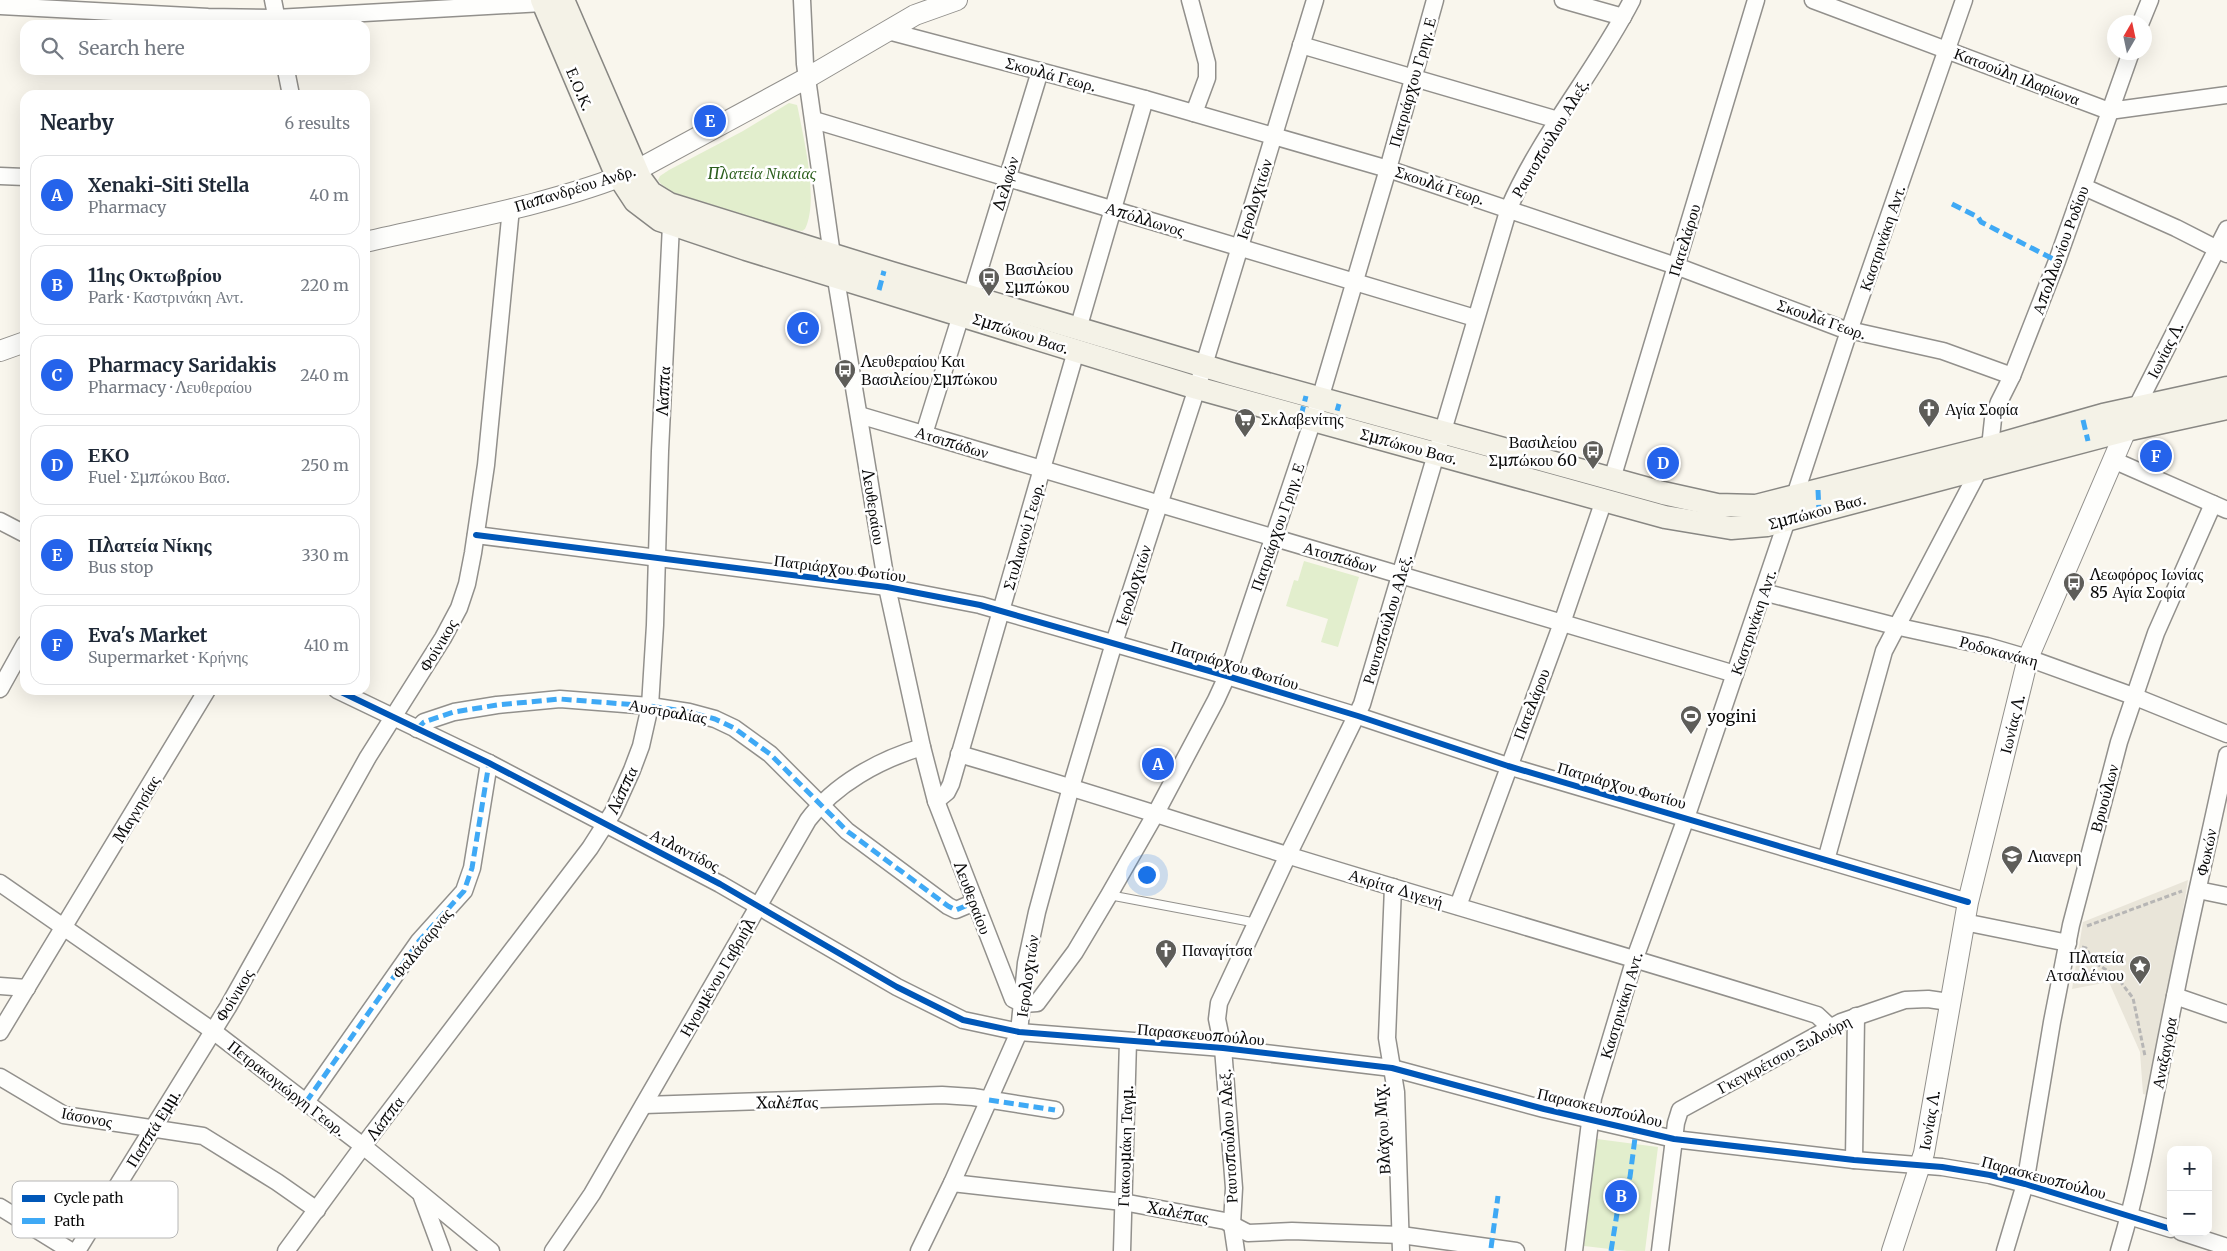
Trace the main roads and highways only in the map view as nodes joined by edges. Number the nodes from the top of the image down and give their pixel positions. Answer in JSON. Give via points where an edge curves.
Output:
{"nodes":[{"id":1,"x":553,"y":1,"type":"edge"},
{"id":2,"x":628,"y":174,"type":"junction"},
{"id":3,"x":833,"y":266,"type":"junction"},
{"id":4,"x":1077,"y":340,"type":"junction"},
{"id":5,"x":2227,"y":388,"type":"edge"},
{"id":6,"x":2227,"y":408,"type":"edge"},
{"id":7,"x":1316,"y":409,"type":"junction"},
{"id":8,"x":1438,"y":443,"type":"junction"}],
"edges":[{"from":1,"to":2,"type":"main road","name":"Ε.Ο.Κ."},
{"from":2,"to":3,"type":"main road","name":"Σμπώκου Βασ.","via":[[669,204]]},
{"from":2,"to":3,"type":"main road","name":"Σμπώκου Βασ.","via":[[628,194],[660,220]]},
{"from":3,"to":4,"type":"main road","name":"Σμπώκου Βασ."},
{"from":4,"to":7,"type":"main road","name":"Σμπώκου Βασ.","via":[[1204,366]]},
{"from":4,"to":7,"type":"main road","name":"Σμπώκου Βασ.","via":[[1198,388]]},
{"from":5,"to":8,"type":"main road","name":"Σμπώκου Βασ.","via":[[2136,408],[1756,506],[1728,506],[1691,500],[1612,479]]},
{"from":6,"to":8,"type":"main road","name":"Σμπώκου Βασ.","via":[[2126,430],[1748,528],[1719,527],[1665,517],[1604,500]]},
{"from":7,"to":8,"type":"main road","name":"Σμπώκου Βασ."}]}
